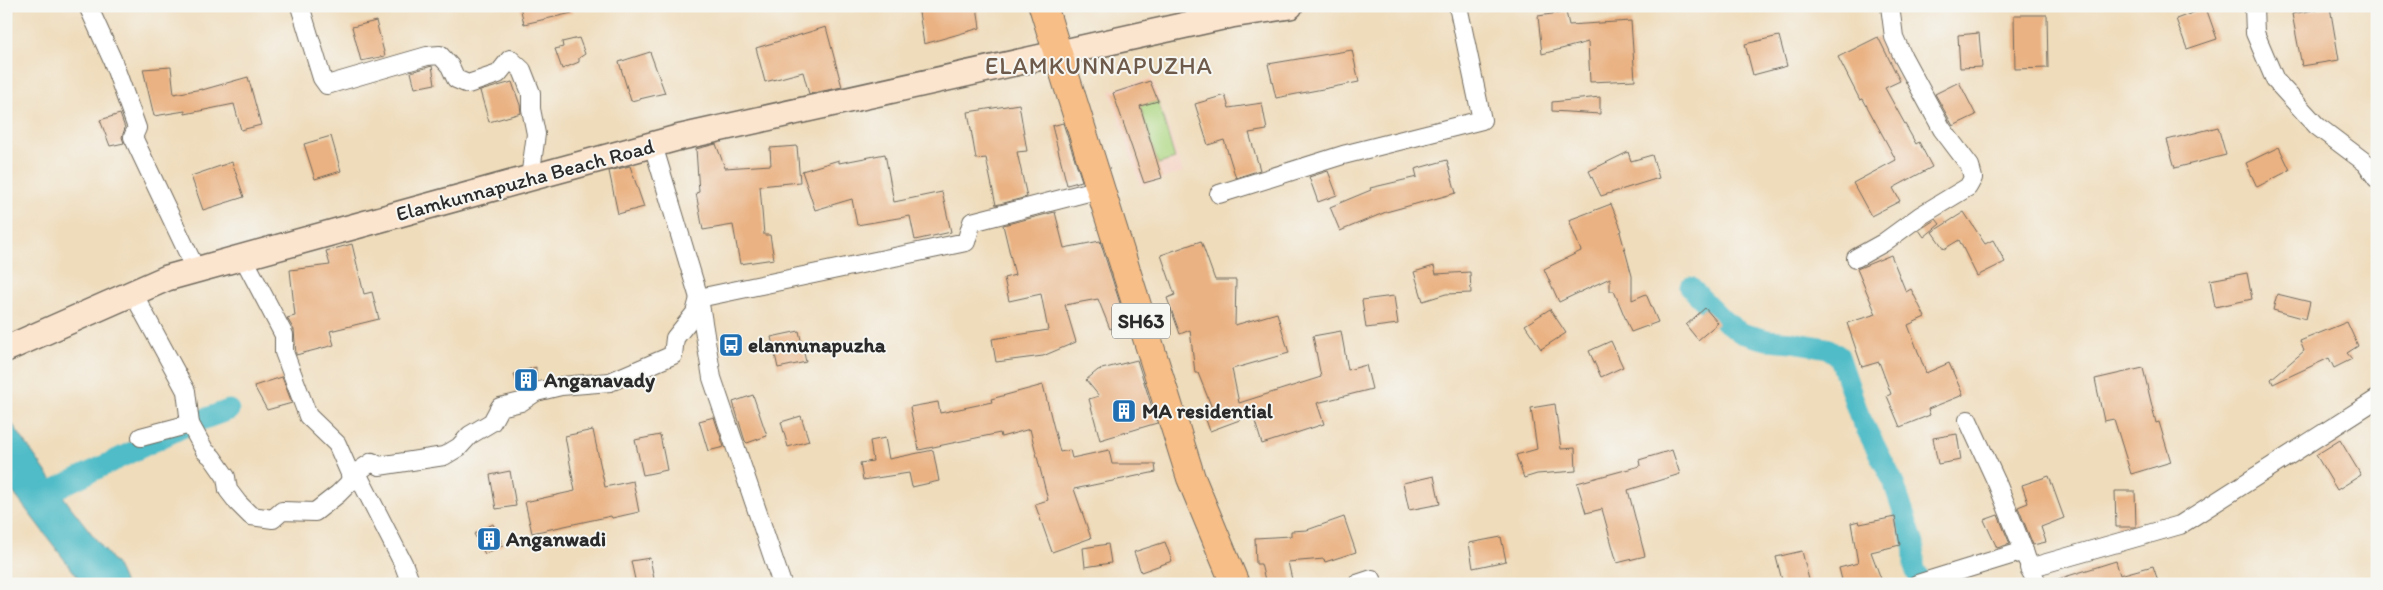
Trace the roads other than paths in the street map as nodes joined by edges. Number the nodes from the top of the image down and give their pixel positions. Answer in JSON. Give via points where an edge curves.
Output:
{"nodes":[{"id":1,"x":88,"y":6,"type":"edge"},
{"id":2,"x":300,"y":6,"type":"edge"},
{"id":3,"x":1044,"y":6,"type":"edge"},
{"id":4,"x":1290,"y":6,"type":"edge"},
{"id":5,"x":1458,"y":6,"type":"edge"},
{"id":6,"x":1890,"y":6,"type":"edge"},
{"id":7,"x":2254,"y":6,"type":"edge"},
{"id":8,"x":1058,"y":54,"type":"junction"},
{"id":9,"x":653,"y":145,"type":"junction"},
{"id":10,"x":530,"y":178,"type":"junction"},
{"id":11,"x":2377,"y":179,"type":"edge"},
{"id":12,"x":1100,"y":189,"type":"junction"},
{"id":13,"x":1219,"y":194,"type":"dead end"},
{"id":14,"x":243,"y":257,"type":"junction"},
{"id":15,"x":1856,"y":258,"type":"dead end"},
{"id":16,"x":196,"y":270,"type":"junction"},
{"id":17,"x":133,"y":293,"type":"junction"},
{"id":18,"x":699,"y":298,"type":"junction"},
{"id":19,"x":6,"y":349,"type":"edge"},
{"id":20,"x":2377,"y":399,"type":"edge"},
{"id":21,"x":1968,"y":420,"type":"dead end"},
{"id":22,"x":192,"y":428,"type":"junction"},
{"id":23,"x":141,"y":437,"type":"dead end"},
{"id":24,"x":354,"y":475,"type":"junction"},
{"id":25,"x":2024,"y":551,"type":"junction"},
{"id":26,"x":2029,"y":568,"type":"junction"},
{"id":27,"x":411,"y":584,"type":"edge"},
{"id":28,"x":782,"y":584,"type":"edge"},
{"id":29,"x":1235,"y":584,"type":"edge"},
{"id":30,"x":1356,"y":584,"type":"edge"},
{"id":31,"x":1373,"y":584,"type":"edge"},
{"id":32,"x":1917,"y":584,"type":"edge"},
{"id":33,"x":2038,"y":584,"type":"edge"}],
"edges":[{"from":1,"to":16,"type":"street","via":[[112,59],[137,128],[133,137]]},
{"from":2,"to":10,"type":"street","via":[[327,85],[440,55],[456,79],[468,84],[498,74],[510,59],[522,70],[531,93],[536,134]]},
{"from":3,"to":8,"type":"main road","number":"SH63"},
{"from":4,"to":8,"type":"main road","name":"Elamkunnapuzha Beach Road","via":[[1231,15]]},
{"from":5,"to":13,"type":"street","via":[[1482,120],[1343,155]]},
{"from":6,"to":15,"type":"street","via":[[1894,36],[1903,57],[1942,129],[1970,166],[1973,178],[1968,187]]},
{"from":7,"to":11,"type":"street","via":[[2255,33],[2275,80],[2317,126],[2366,163]]},
{"from":8,"to":9,"type":"main road","name":"Elamkunnapuzha Beach Road"},
{"from":8,"to":12,"type":"main road","number":"SH63"},
{"from":9,"to":10,"type":"main road","name":"Elamkunnapuzha Beach Road"},
{"from":9,"to":18,"type":"street"},
{"from":10,"to":14,"type":"main road","name":"Elamkunnapuzha Beach Road"},
{"from":12,"to":18,"type":"street","via":[[972,222],[966,242]]},
{"from":12,"to":29,"type":"main road","number":"SH63","via":[[1191,478]]},
{"from":14,"to":16,"type":"main road","name":"Elamkunnapuzha Beach Road"},
{"from":14,"to":24,"type":"street","via":[[284,335],[284,352],[308,416],[337,444]]},
{"from":16,"to":17,"type":"main road","name":"Elamkunnapuzha Beach Road"},
{"from":17,"to":19,"type":"main road","name":"Elamkunnapuzha Beach Road"},
{"from":17,"to":22,"type":"street","via":[[186,391]]},
{"from":18,"to":24,"type":"street","via":[[695,313],[675,338],[673,355],[660,362],[610,382],[561,386],[536,392],[521,402],[500,407],[492,422],[444,456],[379,466],[372,462]]},
{"from":18,"to":28,"type":"street","via":[[712,378]]},
{"from":20,"to":26,"type":"street","via":[[2180,525]]},
{"from":21,"to":25,"type":"street","via":[[1998,482]]},
{"from":22,"to":23,"type":"street"},
{"from":22,"to":24,"type":"street","via":[[226,477],[228,490],[250,516],[274,519],[282,511],[315,512],[338,494]]},
{"from":24,"to":27,"type":"street"},
{"from":25,"to":26,"type":"street"},
{"from":25,"to":32,"type":"street"},
{"from":26,"to":33,"type":"street"},
{"from":30,"to":31,"type":"street","via":[[1372,580]]}]}
